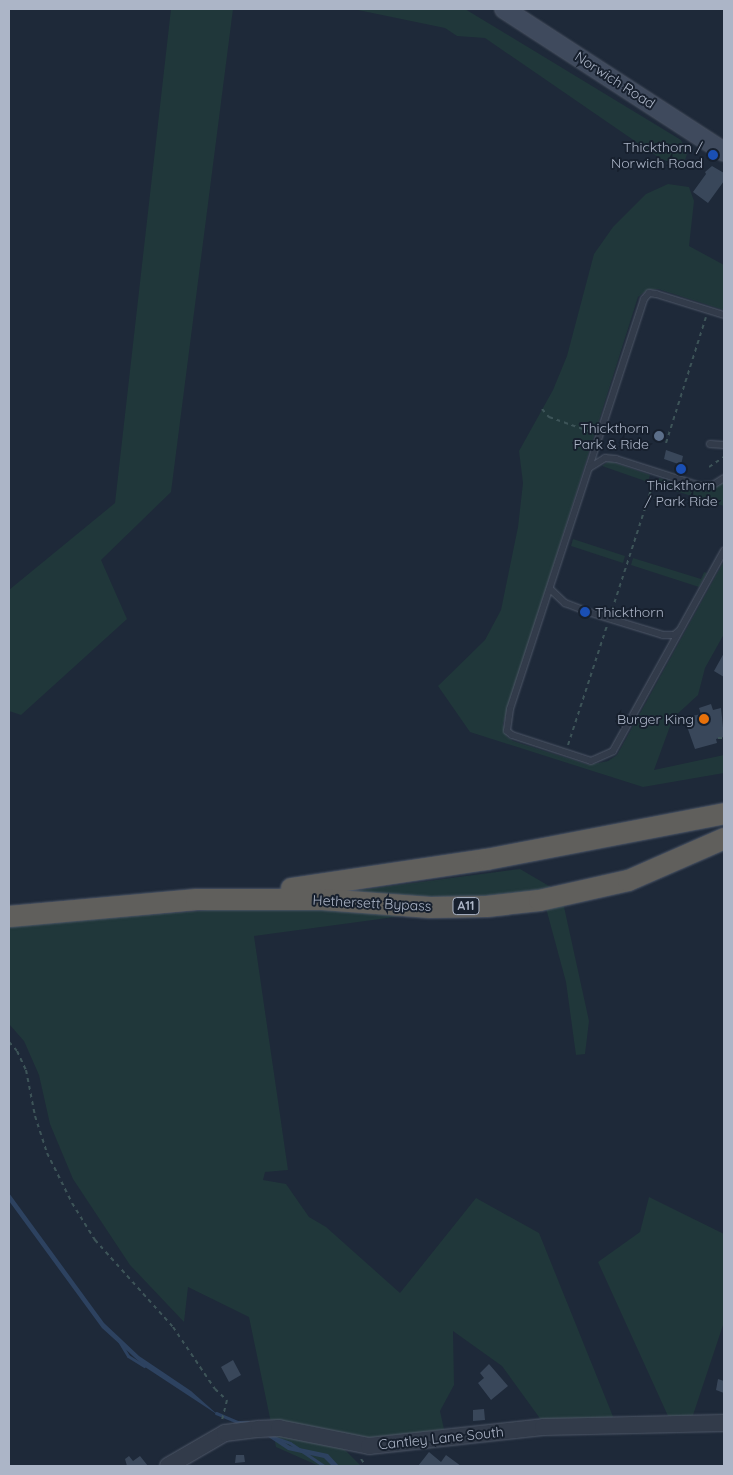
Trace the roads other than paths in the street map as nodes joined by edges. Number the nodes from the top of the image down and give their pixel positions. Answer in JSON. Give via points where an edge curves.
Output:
{"nodes":[{"id":1,"x":504,"y":9,"type":"edge"},
{"id":2,"x":724,"y":152,"type":"edge"},
{"id":3,"x":724,"y":315,"type":"edge"},
{"id":4,"x":591,"y":432,"type":"road end"},
{"id":5,"x":600,"y":435,"type":"junction"},
{"id":6,"x":710,"y":444,"type":"dead end"},
{"id":7,"x":724,"y":445,"type":"edge"},
{"id":8,"x":589,"y":468,"type":"junction"},
{"id":9,"x":724,"y":478,"type":"edge"},
{"id":10,"x":724,"y":551,"type":"edge"},
{"id":11,"x":550,"y":589,"type":"junction"},
{"id":12,"x":682,"y":628,"type":"junction"},
{"id":13,"x":724,"y":813,"type":"edge"},
{"id":14,"x":724,"y":838,"type":"edge"},
{"id":15,"x":9,"y":905,"type":"edge"},
{"id":16,"x":9,"y":916,"type":"edge"},
{"id":17,"x":724,"y":1423,"type":"edge"},
{"id":18,"x":168,"y":1466,"type":"edge"}],
"edges":[{"from":1,"to":2,"type":"main road","name":"Norwich Road"},
{"from":3,"to":5,"type":"lane","via":[[649,294],[638,314]]},
{"from":4,"to":5,"type":"lane"},
{"from":5,"to":8,"type":"lane"},
{"from":6,"to":7,"type":"lane"},
{"from":8,"to":9,"type":"lane","via":[[610,458],[700,486],[713,485]]},
{"from":8,"to":11,"type":"lane"},
{"from":10,"to":12,"type":"lane"},
{"from":11,"to":12,"type":"lane","via":[[565,603],[662,635],[674,635]]},
{"from":11,"to":12,"type":"lane","via":[[510,709],[507,730],[512,736],[591,760],[602,759],[614,751]]},
{"from":13,"to":15,"type":"highway","name":"Hethersett Bypass","via":[[486,859],[278,889]]},
{"from":14,"to":16,"type":"highway","name":"Hethersett Bypass","number":"A11","via":[[628,880],[530,901],[430,907],[258,897],[196,899]]},
{"from":17,"to":18,"type":"street","name":"Cantley Lane South","via":[[543,1427],[369,1446],[279,1428],[236,1431],[205,1442]]}]}
